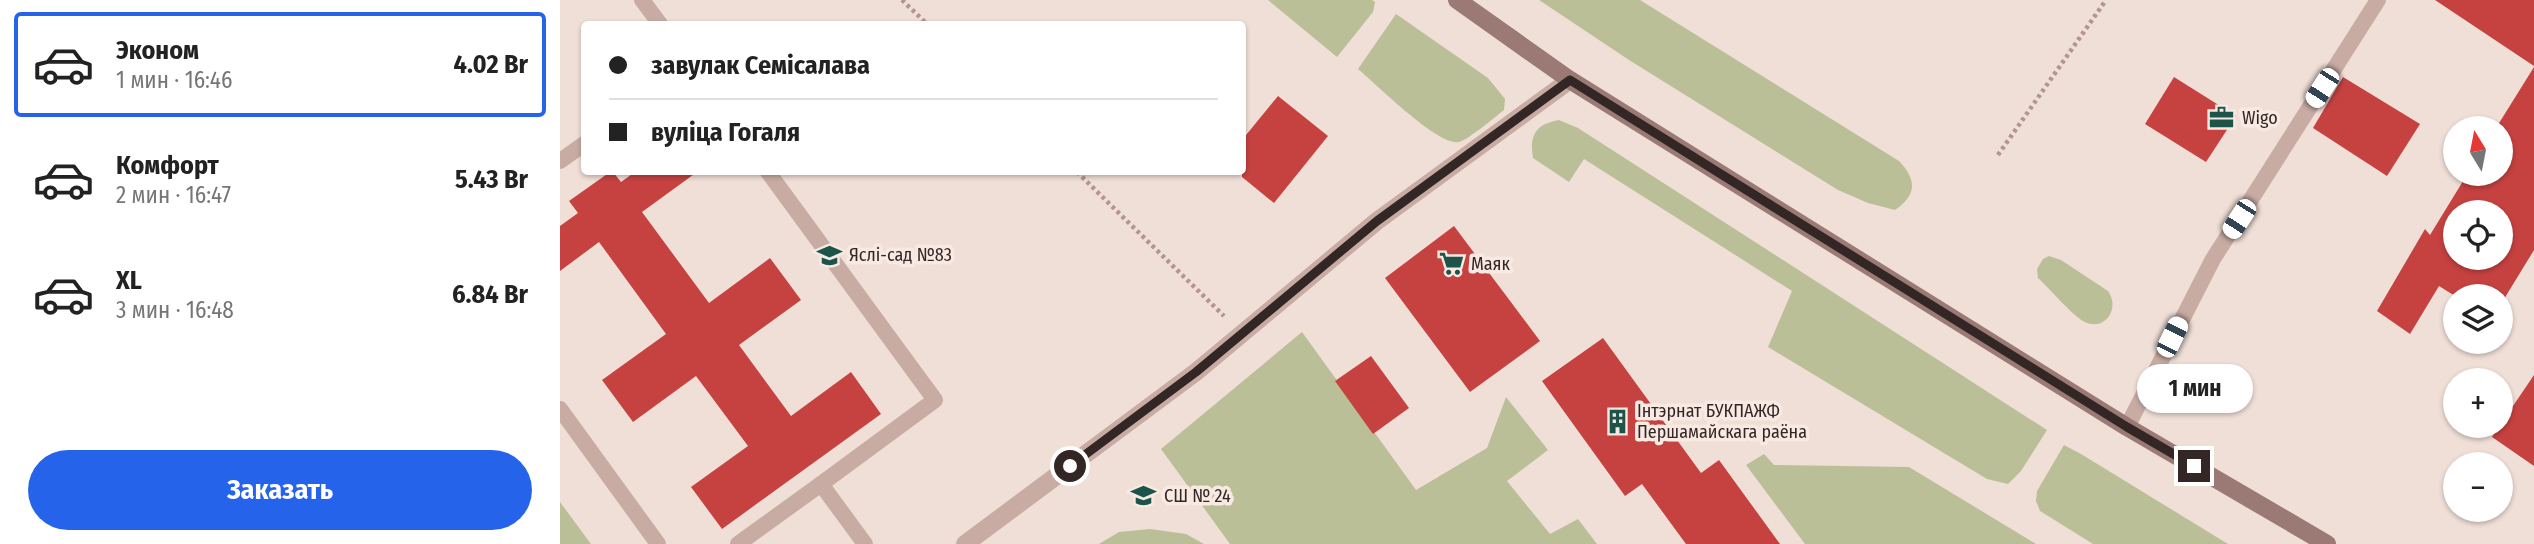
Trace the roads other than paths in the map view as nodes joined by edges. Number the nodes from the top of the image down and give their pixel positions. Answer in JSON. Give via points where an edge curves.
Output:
{"nodes":[{"id":1,"x":642,"y":0,"type":"edge"},
{"id":2,"x":1457,"y":0,"type":"edge"},
{"id":3,"x":2378,"y":0,"type":"edge"},
{"id":4,"x":658,"y":21,"type":"edge"},
{"id":5,"x":1570,"y":80,"type":"junction"},
{"id":6,"x":581,"y":146,"type":"edge"},
{"id":7,"x":560,"y":161,"type":"edge"},
{"id":8,"x":770,"y":175,"type":"edge"},
{"id":9,"x":560,"y":409,"type":"edge"},
{"id":10,"x":2127,"y":427,"type":"junction"},
{"id":11,"x":821,"y":484,"type":"junction"},
{"id":12,"x":658,"y":544,"type":"edge"},
{"id":13,"x":738,"y":544,"type":"edge"},
{"id":14,"x":864,"y":544,"type":"edge"},
{"id":15,"x":965,"y":544,"type":"edge"},
{"id":16,"x":2327,"y":544,"type":"edge"}],
"edges":[{"from":1,"to":4,"type":"lane"},
{"from":2,"to":5,"type":"main road"},
{"from":3,"to":10,"type":"lane","via":[[2213,259]]},
{"from":5,"to":10,"type":"main road"},
{"from":5,"to":15,"type":"street","via":[[1377,221],[1196,372]]},
{"from":6,"to":7,"type":"lane"},
{"from":8,"to":11,"type":"lane","via":[[935,400]]},
{"from":9,"to":12,"type":"lane"},
{"from":10,"to":16,"type":"main road"},
{"from":11,"to":13,"type":"lane"},
{"from":11,"to":14,"type":"lane"}]}
